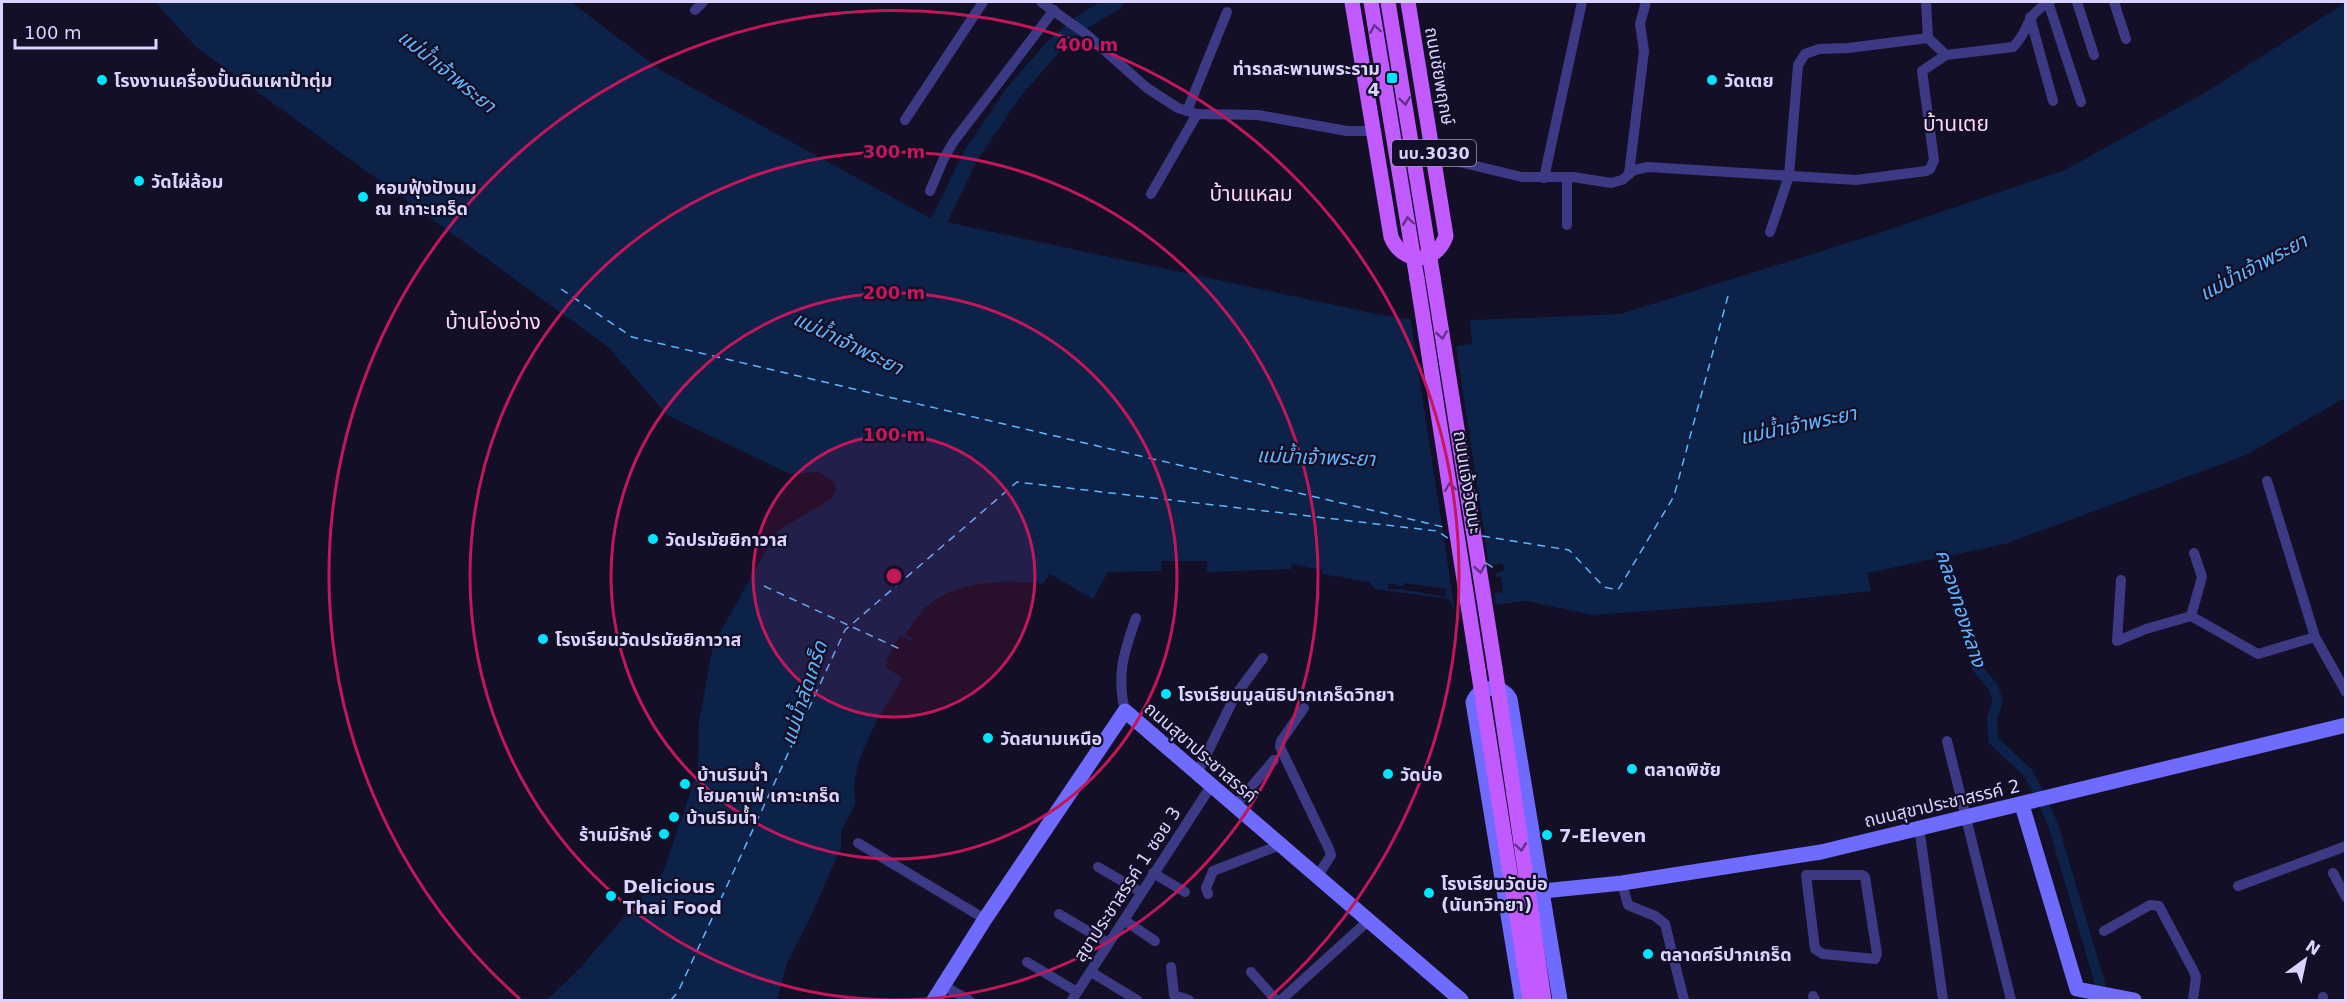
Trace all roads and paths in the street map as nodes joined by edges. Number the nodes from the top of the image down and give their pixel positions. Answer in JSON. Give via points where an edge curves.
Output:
{"nodes":[{"id":1,"x":703,"y":2,"type":"edge"},
{"id":2,"x":983,"y":2,"type":"edge"},
{"id":3,"x":1041,"y":2,"type":"edge"},
{"id":4,"x":1352,"y":2,"type":"edge"},
{"id":5,"x":1371,"y":2,"type":"edge"},
{"id":6,"x":1388,"y":2,"type":"edge"},
{"id":7,"x":1408,"y":2,"type":"edge"},
{"id":8,"x":1582,"y":2,"type":"edge"},
{"id":9,"x":1646,"y":2,"type":"edge"},
{"id":10,"x":1926,"y":2,"type":"edge"},
{"id":11,"x":2049,"y":2,"type":"edge"},
{"id":12,"x":2077,"y":2,"type":"edge"},
{"id":13,"x":2114,"y":2,"type":"edge"},
{"id":14,"x":695,"y":10,"type":"dead end"},
{"id":15,"x":1227,"y":12,"type":"dead end"},
{"id":16,"x":1058,"y":13,"type":"junction"},
{"id":17,"x":2030,"y":17,"type":"junction"},
{"id":18,"x":1928,"y":38,"type":"junction"},
{"id":19,"x":2126,"y":39,"type":"dead end"},
{"id":20,"x":1946,"y":55,"type":"junction"},
{"id":21,"x":2094,"y":55,"type":"dead end"},
{"id":22,"x":2053,"y":101,"type":"dead end"},
{"id":23,"x":2081,"y":102,"type":"dead end"},
{"id":24,"x":1192,"y":112,"type":"junction"},
{"id":25,"x":905,"y":120,"type":"dead end"},
{"id":26,"x":1373,"y":131,"type":"junction"},
{"id":27,"x":1434,"y":156,"type":"junction"},
{"id":28,"x":1629,"y":174,"type":"junction"},
{"id":29,"x":1789,"y":176,"type":"junction"},
{"id":30,"x":1566,"y":177,"type":"junction"},
{"id":31,"x":1544,"y":178,"type":"junction"},
{"id":32,"x":930,"y":191,"type":"dead end"},
{"id":33,"x":1151,"y":194,"type":"dead end"},
{"id":34,"x":1567,"y":225,"type":"dead end"},
{"id":35,"x":1770,"y":232,"type":"dead end"},
{"id":36,"x":2267,"y":481,"type":"dead end"},
{"id":37,"x":2194,"y":553,"type":"dead end"},
{"id":38,"x":2121,"y":580,"type":"dead end"},
{"id":39,"x":2191,"y":616,"type":"junction"},
{"id":40,"x":1136,"y":618,"type":"dead end"},
{"id":41,"x":2315,"y":637,"type":"junction"},
{"id":42,"x":1263,"y":658,"type":"dead end"},
{"id":43,"x":2346,"y":692,"type":"edge"},
{"id":44,"x":1304,"y":708,"type":"dead end"},
{"id":45,"x":1125,"y":711,"type":"junction"},
{"id":46,"x":2346,"y":725,"type":"edge"},
{"id":47,"x":1947,"y":741,"type":"dead end"},
{"id":48,"x":1274,"y":760,"type":"dead end"},
{"id":49,"x":1197,"y":774,"type":"junction"},
{"id":50,"x":1211,"y":786,"type":"junction"},
{"id":51,"x":1524,"y":793,"type":"junction"},
{"id":52,"x":1490,"y":799,"type":"junction"},
{"id":53,"x":2028,"y":804,"type":"junction"},
{"id":54,"x":1235,"y":806,"type":"junction"},
{"id":55,"x":1968,"y":818,"type":"junction"},
{"id":56,"x":1919,"y":827,"type":"junction"},
{"id":57,"x":858,"y":843,"type":"dead end"},
{"id":58,"x":1280,"y":845,"type":"junction"},
{"id":59,"x":2346,"y":846,"type":"edge"},
{"id":60,"x":1803,"y":856,"type":"junction"},
{"id":61,"x":1098,"y":867,"type":"dead end"},
{"id":62,"x":1154,"y":873,"type":"junction"},
{"id":63,"x":2332,"y":873,"type":"dead end"},
{"id":64,"x":1806,"y":875,"type":"junction"},
{"id":65,"x":1317,"y":877,"type":"junction"},
{"id":66,"x":1622,"y":883,"type":"junction"},
{"id":67,"x":2238,"y":886,"type":"dead end"},
{"id":68,"x":1542,"y":891,"type":"junction"},
{"id":69,"x":1141,"y":892,"type":"junction"},
{"id":70,"x":1185,"y":892,"type":"dead end"},
{"id":71,"x":1208,"y":894,"type":"dead end"},
{"id":72,"x":2346,"y":897,"type":"edge"},
{"id":73,"x":1529,"y":900,"type":"junction"},
{"id":74,"x":1059,"y":914,"type":"dead end"},
{"id":75,"x":985,"y":919,"type":"junction"},
{"id":76,"x":1124,"y":920,"type":"junction"},
{"id":77,"x":1368,"y":921,"type":"junction"},
{"id":78,"x":2104,"y":931,"type":"dead end"},
{"id":79,"x":1155,"y":941,"type":"dead end"},
{"id":80,"x":1107,"y":943,"type":"junction"},
{"id":81,"x":1027,"y":962,"type":"dead end"},
{"id":82,"x":1171,"y":967,"type":"dead end"},
{"id":83,"x":1091,"y":972,"type":"junction"},
{"id":84,"x":1251,"y":972,"type":"dead end"},
{"id":85,"x":944,"y":986,"type":"junction"},
{"id":86,"x":2084,"y":994,"type":"edge"},
{"id":87,"x":1074,"y":996,"type":"edge"},
{"id":88,"x":934,"y":1000,"type":"edge"},
{"id":89,"x":969,"y":1000,"type":"edge"},
{"id":90,"x":1137,"y":1000,"type":"edge"},
{"id":91,"x":1189,"y":1000,"type":"edge"},
{"id":92,"x":1276,"y":1000,"type":"edge"},
{"id":93,"x":1281,"y":1000,"type":"edge"},
{"id":94,"x":1461,"y":1000,"type":"edge"},
{"id":95,"x":1522,"y":1000,"type":"edge"},
{"id":96,"x":1530,"y":1000,"type":"edge"},
{"id":97,"x":1544,"y":1000,"type":"edge"},
{"id":98,"x":1552,"y":1000,"type":"edge"},
{"id":99,"x":1560,"y":1000,"type":"edge"},
{"id":100,"x":1684,"y":1000,"type":"edge"},
{"id":101,"x":1943,"y":1000,"type":"edge"},
{"id":102,"x":2011,"y":1000,"type":"edge"},
{"id":103,"x":2134,"y":1000,"type":"edge"},
{"id":104,"x":2193,"y":1000,"type":"edge"}],
"edges":[{"from":1,"to":14,"type":"street"},
{"from":2,"to":25,"type":"street"},
{"from":3,"to":16,"type":"street"},
{"from":4,"to":26,"type":"main road","name":"ถนนชัยพฤกษ์","number":"นบ.3030"},
{"from":96,"to":5,"type":"main road","name":"ถนนแจ้งวัฒนะ","one_way":true,"bridge":true},
{"from":6,"to":73,"type":"main road","name":"ถนนแจ้งวัฒนะ","one_way":true,"bridge":true,"via":[[1496,668]]},
{"from":7,"to":27,"type":"main road","name":"ถนนชัยพฤกษ์","number":"นบ.3030"},
{"from":8,"to":31,"type":"street"},
{"from":9,"to":28,"type":"street","via":[[1640,24],[1644,51]]},
{"from":10,"to":18,"type":"street"},
{"from":11,"to":17,"type":"street"},
{"from":11,"to":23,"type":"street"},
{"from":12,"to":21,"type":"street"},
{"from":13,"to":19,"type":"street"},
{"from":15,"to":24,"type":"street"},
{"from":16,"to":24,"type":"street","via":[[1147,88]]},
{"from":16,"to":32,"type":"street","via":[[967,123],[944,158]]},
{"from":17,"to":20,"type":"street","via":[[2013,47]]},
{"from":17,"to":22,"type":"street"},
{"from":18,"to":20,"type":"street"},
{"from":18,"to":29,"type":"street","via":[[1820,49],[1805,54],[1798,65]]},
{"from":20,"to":29,"type":"street","via":[[1922,71],[1934,160],[1930,169],[1856,180]]},
{"from":24,"to":26,"type":"street","via":[[1258,115],[1347,131]]},
{"from":24,"to":33,"type":"street"},
{"from":26,"to":27,"type":"main road","name":"ถนนชัยพฤกษ์","number":"นบ.3030","via":[[1391,237],[1399,252],[1407,257],[1433,255],[1446,236]]},
{"from":27,"to":31,"type":"street","via":[[1515,176]]},
{"from":28,"to":29,"type":"street","via":[[1648,166]]},
{"from":28,"to":30,"type":"street","via":[[1611,183]]},
{"from":29,"to":35,"type":"street"},
{"from":30,"to":31,"type":"street"},
{"from":30,"to":34,"type":"street"},
{"from":36,"to":41,"type":"street"},
{"from":37,"to":39,"type":"street","via":[[2202,577]]},
{"from":38,"to":39,"type":"street","via":[[2117,641]]},
{"from":39,"to":41,"type":"street","via":[[2258,654]]},
{"from":40,"to":45,"type":"street","via":[[1125,649],[1119,688]]},
{"from":41,"to":43,"type":"street"},
{"from":42,"to":49,"type":"street","via":[[1235,696]]},
{"from":44,"to":65,"type":"street","via":[[1280,747],[1331,855]]},
{"from":45,"to":49,"type":"street","name":"ถนนสุขาประชาสรรค์"},
{"from":45,"to":75,"type":"street","name":"ถนนสุขาประชาสรรค์"},
{"from":46,"to":53,"type":"street","name":"ถนนสุขาประชาสรรค์ 2"},
{"from":47,"to":55,"type":"street"},
{"from":48,"to":54,"type":"street"},
{"from":49,"to":50,"type":"street","name":"ถนนสุขาประชาสรรค์"},
{"from":50,"to":54,"type":"street","name":"ถนนสุขาประชาสรรค์"},
{"from":50,"to":62,"type":"street","name":"สุขาประชาสรรค์ 1 ซอย 3"},
{"from":51,"to":52,"type":"street"},
{"from":51,"to":52,"type":"street","via":[[1510,699],[1506,692],[1485,689],[1473,702]]},
{"from":51,"to":68,"type":"street","via":[[1530,806]]},
{"from":52,"to":95,"type":"street"},
{"from":53,"to":55,"type":"street","name":"ถนนสุขาประชาสรรค์ 2"},
{"from":53,"to":86,"type":"street"},
{"from":54,"to":58,"type":"street","name":"ถนนสุขาประชาสรรค์"},
{"from":55,"to":56,"type":"street","name":"ถนนสุขาประชาสรรค์ 2"},
{"from":55,"to":102,"type":"street"},
{"from":56,"to":60,"type":"street","name":"ถนนสุขาประชาสรรค์ 2"},
{"from":56,"to":101,"type":"street"},
{"from":57,"to":75,"type":"street"},
{"from":58,"to":65,"type":"street","name":"ถนนสุขาประชาสรรค์"},
{"from":58,"to":71,"type":"street","via":[[1213,871],[1206,888]]},
{"from":59,"to":67,"type":"street"},
{"from":60,"to":64,"type":"street"},
{"from":60,"to":66,"type":"street","name":"ถนนสุขาประชาสรรค์ 2"},
{"from":61,"to":69,"type":"street"},
{"from":62,"to":69,"type":"street","name":"สุขาประชาสรรค์ 1 ซอย 3"},
{"from":62,"to":70,"type":"street"},
{"from":63,"to":72,"type":"street"},
{"from":64,"to":64,"type":"street","via":[[1815,949],[1823,954],[1875,959],[1865,877]]},
{"from":65,"to":77,"type":"street","name":"ถนนสุขาประชาสรรค์"},
{"from":66,"to":68,"type":"street","name":"ถนนสุขาประชาสรรค์ 2"},
{"from":66,"to":100,"type":"street","via":[[1628,905],[1655,916],[1668,929]]},
{"from":68,"to":99,"type":"street"},
{"from":69,"to":76,"type":"street","name":"สุขาประชาสรรค์ 1 ซอย 3"},
{"from":73,"to":97,"type":"main road","name":"ถนนแจ้งวัฒนะ"},
{"from":73,"to":98,"type":"main road","via":[[1547,962]]},
{"from":74,"to":80,"type":"street"},
{"from":75,"to":85,"type":"street","name":"ถนนสุขาประชาสรรค์"},
{"from":76,"to":79,"type":"street"},
{"from":76,"to":80,"type":"street","name":"สุขาประชาสรรค์ 1 ซอย 3"},
{"from":77,"to":93,"type":"street"},
{"from":77,"to":94,"type":"street","name":"ถนนสุขาประชาสรรค์"},
{"from":78,"to":104,"type":"street","via":[[2150,905],[2159,906],[2196,977]]},
{"from":80,"to":83,"type":"street","name":"สุขาประชาสรรค์ 1 ซอย 3"},
{"from":81,"to":87,"type":"street"},
{"from":82,"to":91,"type":"street","via":[[1174,995]]},
{"from":83,"to":87,"type":"street","name":"สุขาประชาสรรค์ 1 ซอย 3"},
{"from":83,"to":90,"type":"street"},
{"from":84,"to":92,"type":"street"},
{"from":85,"to":88,"type":"street","name":"ถนนสุขาประชาสรรค์"},
{"from":85,"to":89,"type":"street"},
{"from":86,"to":103,"type":"street"}]}
